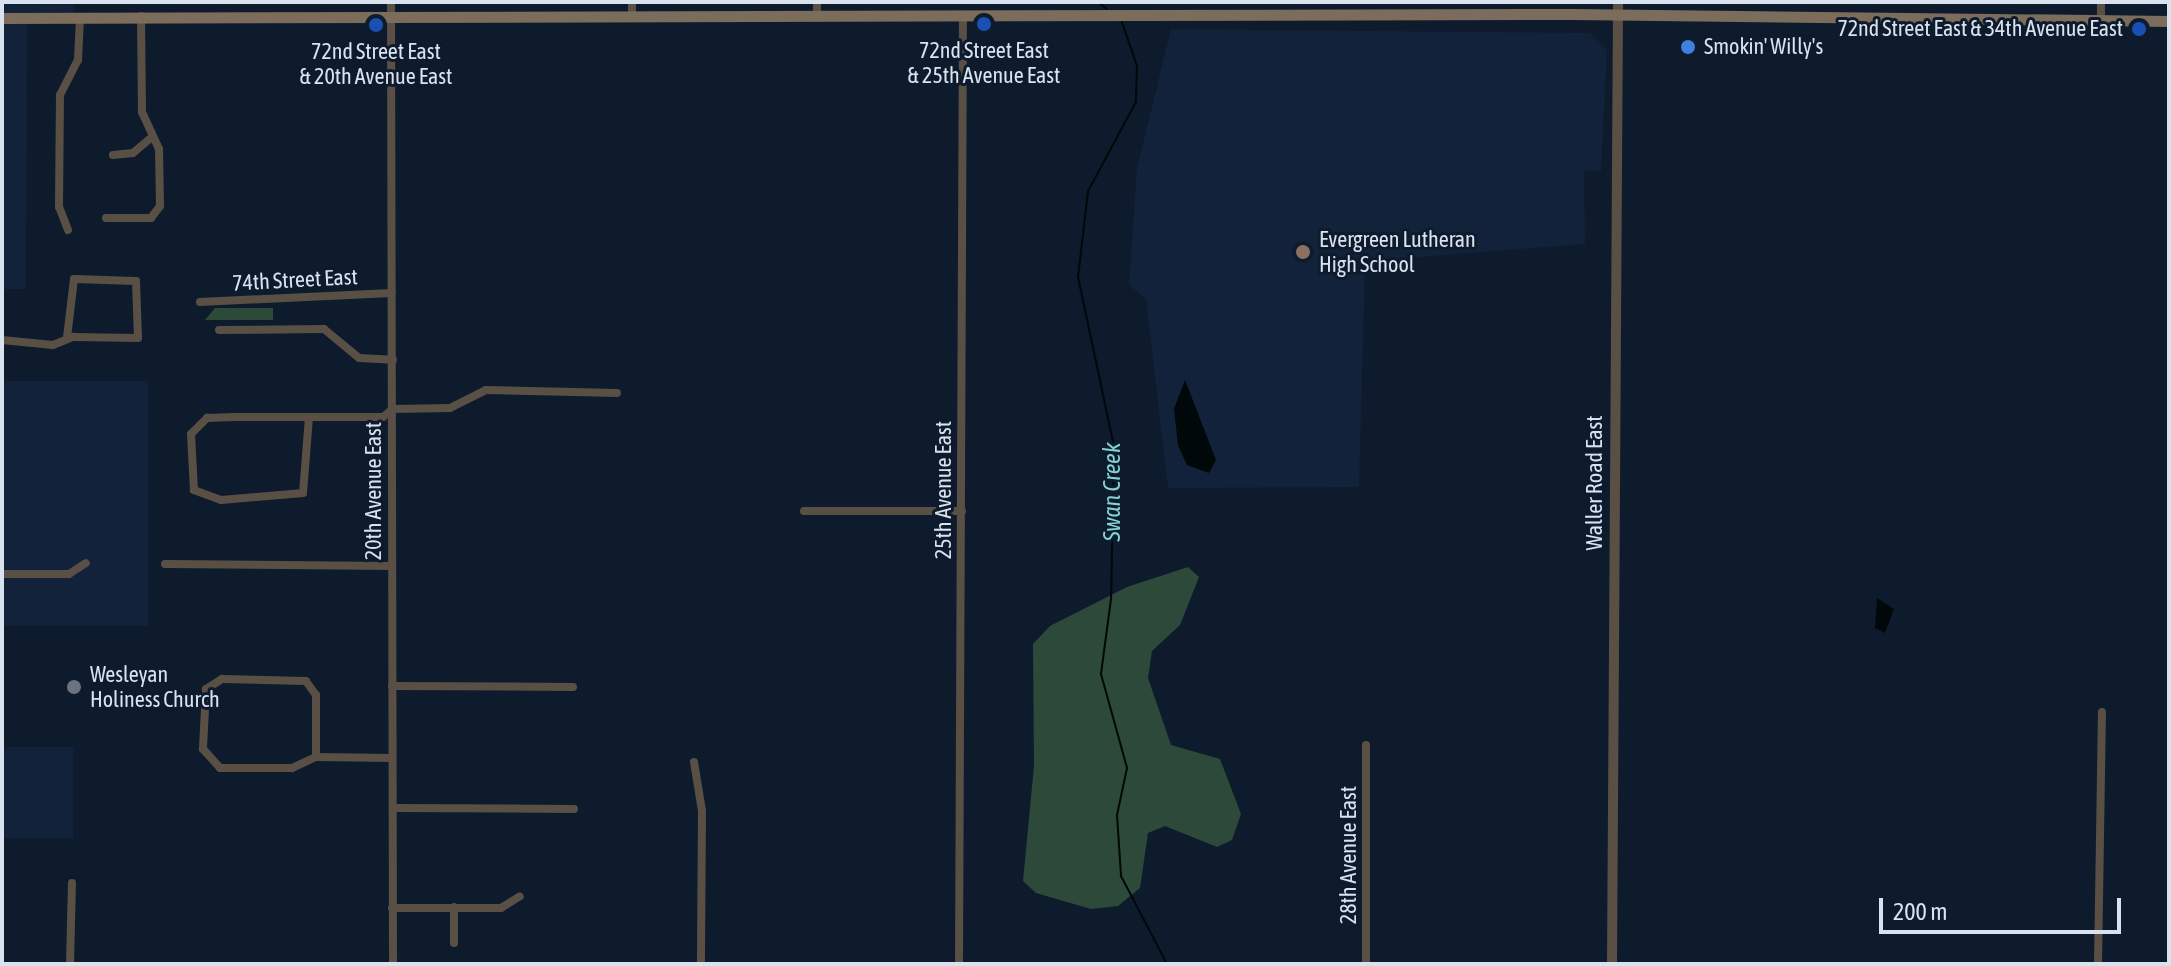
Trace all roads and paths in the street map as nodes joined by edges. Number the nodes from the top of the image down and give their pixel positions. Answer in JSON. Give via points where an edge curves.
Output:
{"nodes":[{"id":1,"x":391,"y":2,"type":"edge"},
{"id":2,"x":632,"y":2,"type":"edge"},
{"id":3,"x":817,"y":2,"type":"edge"},
{"id":4,"x":1568,"y":2,"type":"edge"},
{"id":5,"x":2101,"y":2,"type":"edge"},
{"id":6,"x":1618,"y":8,"type":"edge"},
{"id":7,"x":1573,"y":14,"type":"junction"},
{"id":8,"x":141,"y":16,"type":"junction"},
{"id":9,"x":817,"y":16,"type":"junction"},
{"id":10,"x":963,"y":16,"type":"junction"},
{"id":11,"x":80,"y":17,"type":"junction"},
{"id":12,"x":391,"y":17,"type":"junction"},
{"id":13,"x":632,"y":17,"type":"junction"},
{"id":14,"x":2,"y":18,"type":"edge"},
{"id":15,"x":2101,"y":20,"type":"junction"},
{"id":16,"x":2169,"y":21,"type":"edge"},
{"id":17,"x":153,"y":136,"type":"junction"},
{"id":18,"x":113,"y":155,"type":"dead end"},
{"id":19,"x":106,"y":218,"type":"dead end"},
{"id":20,"x":68,"y":230,"type":"dead end"},
{"id":21,"x":392,"y":293,"type":"junction"},
{"id":22,"x":200,"y":302,"type":"dead end"},
{"id":23,"x":219,"y":330,"type":"dead end"},
{"id":24,"x":67,"y":338,"type":"junction"},
{"id":25,"x":2,"y":340,"type":"edge"},
{"id":26,"x":393,"y":360,"type":"junction"},
{"id":27,"x":617,"y":393,"type":"dead end"},
{"id":28,"x":393,"y":409,"type":"junction"},
{"id":29,"x":309,"y":417,"type":"junction"},
{"id":30,"x":804,"y":511,"type":"dead end"},
{"id":31,"x":962,"y":511,"type":"junction"},
{"id":32,"x":86,"y":563,"type":"dead end"},
{"id":33,"x":165,"y":564,"type":"dead end"},
{"id":34,"x":392,"y":566,"type":"junction"},
{"id":35,"x":2,"y":574,"type":"edge"},
{"id":36,"x":392,"y":686,"type":"junction"},
{"id":37,"x":573,"y":687,"type":"dead end"},
{"id":38,"x":2102,"y":712,"type":"dead end"},
{"id":39,"x":1366,"y":745,"type":"dead end"},
{"id":40,"x":316,"y":757,"type":"junction"},
{"id":41,"x":392,"y":758,"type":"junction"},
{"id":42,"x":694,"y":762,"type":"dead end"},
{"id":43,"x":393,"y":808,"type":"junction"},
{"id":44,"x":574,"y":809,"type":"dead end"},
{"id":45,"x":72,"y":883,"type":"dead end"},
{"id":46,"x":520,"y":896,"type":"dead end"},
{"id":47,"x":454,"y":907,"type":"junction"},
{"id":48,"x":392,"y":908,"type":"junction"},
{"id":49,"x":454,"y":943,"type":"dead end"},
{"id":50,"x":70,"y":964,"type":"edge"},
{"id":51,"x":393,"y":964,"type":"edge"},
{"id":52,"x":701,"y":964,"type":"edge"},
{"id":53,"x":959,"y":964,"type":"edge"},
{"id":54,"x":1366,"y":964,"type":"edge"},
{"id":55,"x":1612,"y":964,"type":"edge"},
{"id":56,"x":2098,"y":964,"type":"edge"}],
"edges":[{"from":1,"to":12,"type":"street","name":"20th Avenue East"},
{"from":2,"to":13,"type":"street"},
{"from":3,"to":9,"type":"street"},
{"from":4,"to":7,"type":"street"},
{"from":5,"to":15,"type":"street"},
{"from":6,"to":7,"type":"main road"},
{"from":6,"to":15,"type":"main road"},
{"from":6,"to":55,"type":"street","name":"Waller Road East"},
{"from":7,"to":10,"type":"main road"},
{"from":8,"to":11,"type":"main road"},
{"from":8,"to":12,"type":"main road"},
{"from":8,"to":17,"type":"street","via":[[142,112]]},
{"from":9,"to":10,"type":"main road"},
{"from":9,"to":13,"type":"main road"},
{"from":10,"to":31,"type":"street","name":"25th Avenue East"},
{"from":11,"to":14,"type":"main road"},
{"from":11,"to":20,"type":"street","via":[[78,60],[60,95],[58,201]]},
{"from":12,"to":13,"type":"main road"},
{"from":12,"to":21,"type":"street","name":"20th Avenue East"},
{"from":15,"to":16,"type":"main road"},
{"from":17,"to":18,"type":"street","via":[[133,153]]},
{"from":17,"to":19,"type":"street","via":[[160,154],[156,213]]},
{"from":21,"to":22,"type":"street","name":"74th Street East"},
{"from":21,"to":26,"type":"street","name":"20th Avenue East"},
{"from":23,"to":26,"type":"street","via":[[324,329],[359,358]]},
{"from":24,"to":24,"type":"street","via":[[74,279],[136,281],[138,338]]},
{"from":24,"to":25,"type":"street","via":[[53,345]]},
{"from":26,"to":28,"type":"street","name":"20th Avenue East"},
{"from":27,"to":28,"type":"street","via":[[486,390],[450,408]]},
{"from":28,"to":29,"type":"street","via":[[383,417]]},
{"from":28,"to":34,"type":"street","name":"20th Avenue East"},
{"from":29,"to":29,"type":"street","via":[[198,423],[191,434],[194,490],[221,500],[303,493]]},
{"from":30,"to":31,"type":"street"},
{"from":31,"to":53,"type":"street","name":"25th Avenue East"},
{"from":32,"to":35,"type":"street","via":[[69,574]]},
{"from":33,"to":34,"type":"street"},
{"from":34,"to":36,"type":"street","name":"20th Avenue East"},
{"from":36,"to":37,"type":"street"},
{"from":36,"to":41,"type":"street","name":"20th Avenue East"},
{"from":38,"to":56,"type":"street"},
{"from":39,"to":54,"type":"street","name":"28th Avenue East"},
{"from":40,"to":40,"type":"street","via":[[312,686],[300,679],[212,683],[203,701],[203,749],[217,767],[292,768]]},
{"from":40,"to":41,"type":"street"},
{"from":41,"to":43,"type":"street","name":"20th Avenue East"},
{"from":42,"to":52,"type":"street","via":[[702,811]]},
{"from":43,"to":44,"type":"street"},
{"from":43,"to":48,"type":"street","name":"20th Avenue East"},
{"from":45,"to":50,"type":"street"},
{"from":46,"to":47,"type":"street","via":[[501,908]]},
{"from":47,"to":48,"type":"street"},
{"from":47,"to":49,"type":"street"},
{"from":48,"to":51,"type":"street","name":"20th Avenue East"}]}
